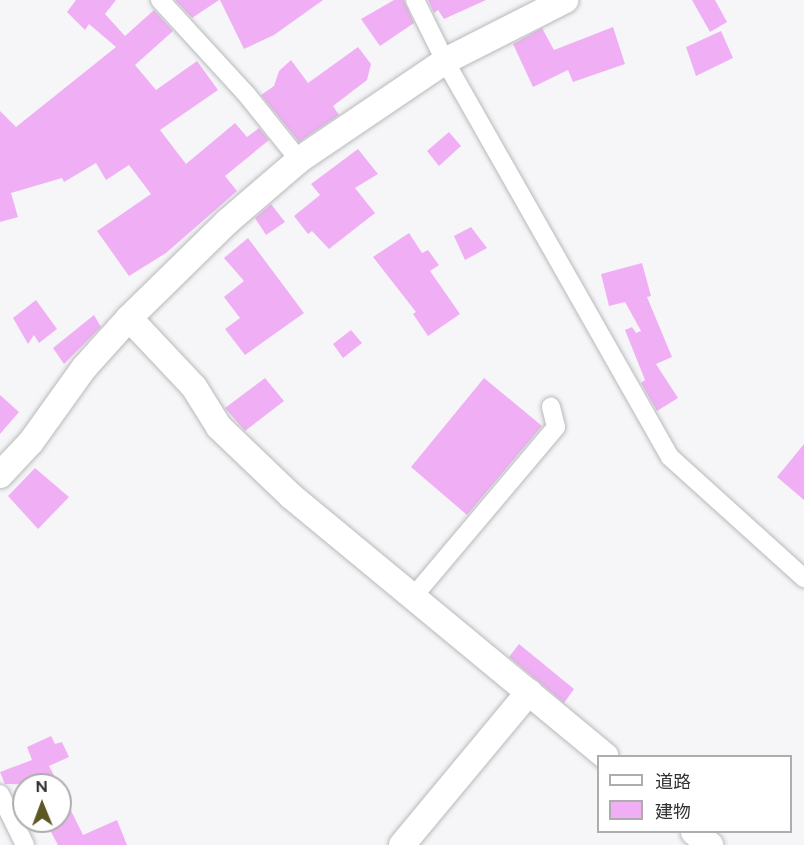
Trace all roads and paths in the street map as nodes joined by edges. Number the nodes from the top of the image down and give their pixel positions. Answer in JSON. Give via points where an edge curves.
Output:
{"nodes":[{"id":1,"x":160,"y":0,"type":"edge"},
{"id":2,"x":415,"y":0,"type":"edge"},
{"id":3,"x":565,"y":0,"type":"edge"},
{"id":4,"x":446,"y":61,"type":"junction"},
{"id":5,"x":299,"y":160,"type":"junction"},
{"id":6,"x":129,"y":318,"type":"junction"},
{"id":7,"x":551,"y":407,"type":"dead end"},
{"id":8,"x":0,"y":475,"type":"edge"},
{"id":9,"x":804,"y":578,"type":"edge"},
{"id":10,"x":413,"y":597,"type":"junction"},
{"id":11,"x":529,"y":692,"type":"junction"},
{"id":12,"x":604,"y":755,"type":"edge"},
{"id":13,"x":0,"y":794,"type":"edge"},
{"id":14,"x":696,"y":833,"type":"edge"},
{"id":15,"x":25,"y":845,"type":"edge"},
{"id":16,"x":402,"y":845,"type":"edge"},
{"id":17,"x":710,"y":845,"type":"edge"}],
"edges":[{"from":1,"to":5,"type":"street","via":[[248,95]]},
{"from":2,"to":4,"type":"street"},
{"from":3,"to":4,"type":"street"},
{"from":4,"to":5,"type":"street"},
{"from":4,"to":9,"type":"street","via":[[670,458]]},
{"from":5,"to":6,"type":"street","via":[[226,222]]},
{"from":6,"to":8,"type":"street","via":[[84,368],[30,442]]},
{"from":6,"to":10,"type":"street","via":[[194,387],[219,427],[291,496]]},
{"from":7,"to":10,"type":"street","via":[[556,427]]},
{"from":10,"to":11,"type":"street"},
{"from":11,"to":12,"type":"street"},
{"from":11,"to":16,"type":"street"},
{"from":13,"to":15,"type":"street"},
{"from":14,"to":17,"type":"street"}]}
